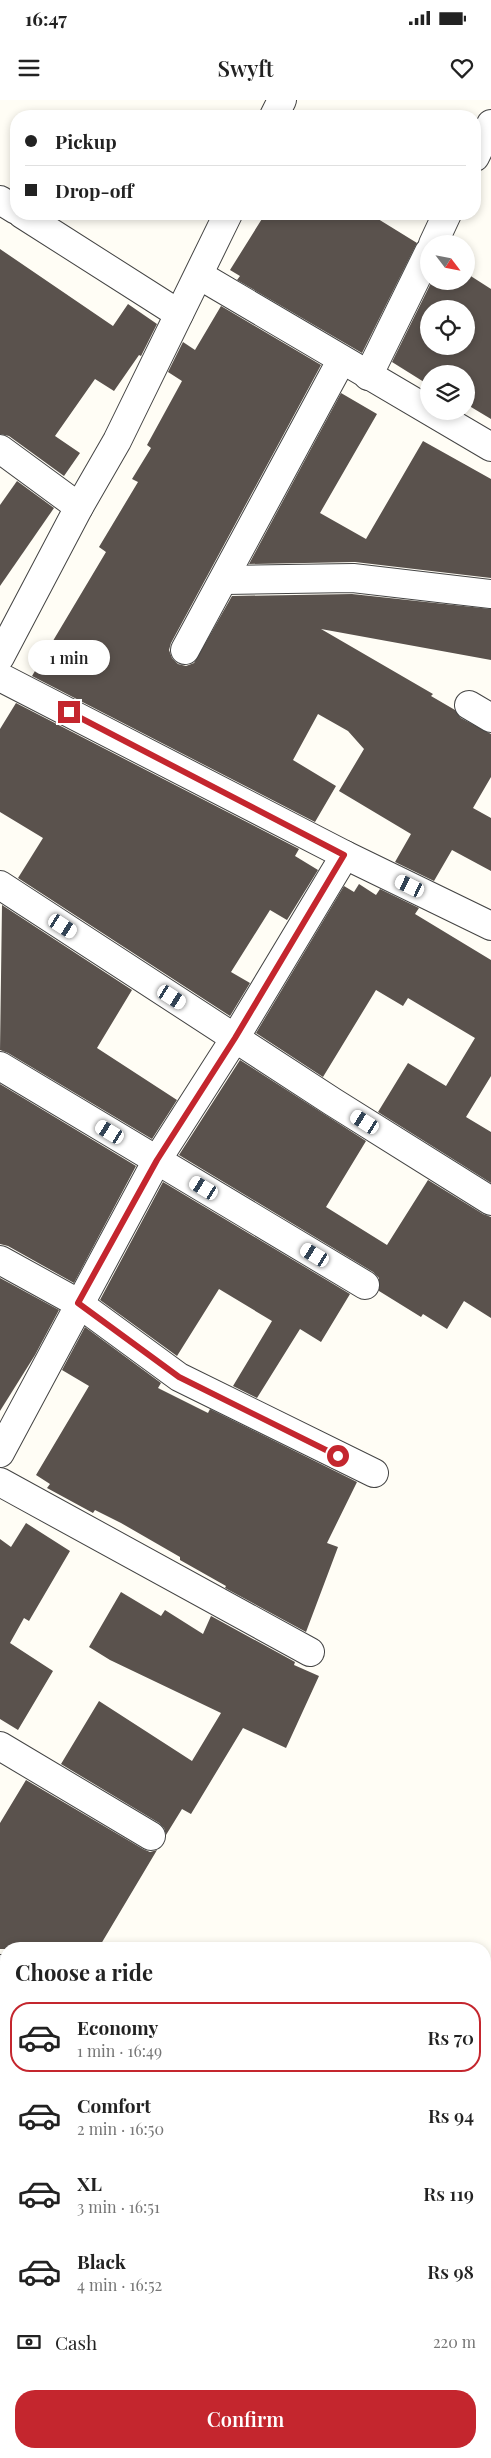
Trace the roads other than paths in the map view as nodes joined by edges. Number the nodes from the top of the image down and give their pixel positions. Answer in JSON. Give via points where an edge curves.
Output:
{"nodes":[{"id":1,"x":491,"y":124,"type":"edge"},
{"id":2,"x":481,"y":145,"type":"edge"},
{"id":3,"x":31,"y":220,"type":"edge"},
{"id":4,"x":225,"y":220,"type":"edge"},
{"id":5,"x":444,"y":220,"type":"edge"},
{"id":6,"x":437,"y":235,"type":"edge"},
{"id":7,"x":420,"y":270,"type":"edge"},
{"id":8,"x":199,"y":275,"type":"junction"},
{"id":9,"x":179,"y":314,"type":"junction"},
{"id":10,"x":341,"y":361,"type":"junction"},
{"id":11,"x":368,"y":376,"type":"junction"},
{"id":12,"x":491,"y":447,"type":"edge"},
{"id":13,"x":0,"y":449,"type":"edge"},
{"id":14,"x":79,"y":507,"type":"junction"},
{"id":15,"x":225,"y":580,"type":"junction"},
{"id":16,"x":491,"y":594,"type":"edge"},
{"id":17,"x":185,"y":650,"type":"dead end"},
{"id":18,"x":0,"y":657,"type":"edge"},
{"id":19,"x":0,"y":677,"type":"edge"},
{"id":20,"x":344,"y":855,"type":"junction"},
{"id":21,"x":0,"y":885,"type":"edge"},
{"id":22,"x":491,"y":926,"type":"edge"},
{"id":23,"x":235,"y":1038,"type":"junction"},
{"id":24,"x":0,"y":1066,"type":"edge"},
{"id":25,"x":157,"y":1160,"type":"junction"},
{"id":26,"x":491,"y":1201,"type":"edge"},
{"id":27,"x":0,"y":1260,"type":"edge"},
{"id":28,"x":365,"y":1285,"type":"dead end"},
{"id":29,"x":78,"y":1303,"type":"junction"},
{"id":30,"x":0,"y":1453,"type":"edge"},
{"id":31,"x":374,"y":1473,"type":"dead end"},
{"id":32,"x":0,"y":1482,"type":"edge"},
{"id":33,"x":310,"y":1652,"type":"dead end"},
{"id":34,"x":0,"y":1746,"type":"edge"},
{"id":35,"x":152,"y":1836,"type":"dead end"}],
"edges":[{"from":1,"to":2,"type":"street"},
{"from":3,"to":9,"type":"street"},
{"from":4,"to":8,"type":"street"},
{"from":5,"to":6,"type":"street"},
{"from":7,"to":11,"type":"street"},
{"from":8,"to":9,"type":"street"},
{"from":8,"to":10,"type":"street"},
{"from":9,"to":14,"type":"street","via":[[113,450]]},
{"from":10,"to":11,"type":"street"},
{"from":10,"to":15,"type":"street"},
{"from":11,"to":12,"type":"street"},
{"from":13,"to":14,"type":"street"},
{"from":14,"to":18,"type":"street"},
{"from":15,"to":16,"type":"street","via":[[353,578]]},
{"from":15,"to":17,"type":"street"},
{"from":19,"to":20,"type":"street"},
{"from":20,"to":22,"type":"street"},
{"from":20,"to":23,"type":"street"},
{"from":21,"to":23,"type":"street"},
{"from":23,"to":25,"type":"street"},
{"from":23,"to":26,"type":"street"},
{"from":24,"to":25,"type":"street"},
{"from":25,"to":28,"type":"street"},
{"from":25,"to":29,"type":"street"},
{"from":27,"to":29,"type":"street"},
{"from":29,"to":30,"type":"street"},
{"from":29,"to":31,"type":"street","via":[[179,1377]]},
{"from":32,"to":33,"type":"street"},
{"from":34,"to":35,"type":"street"}]}
